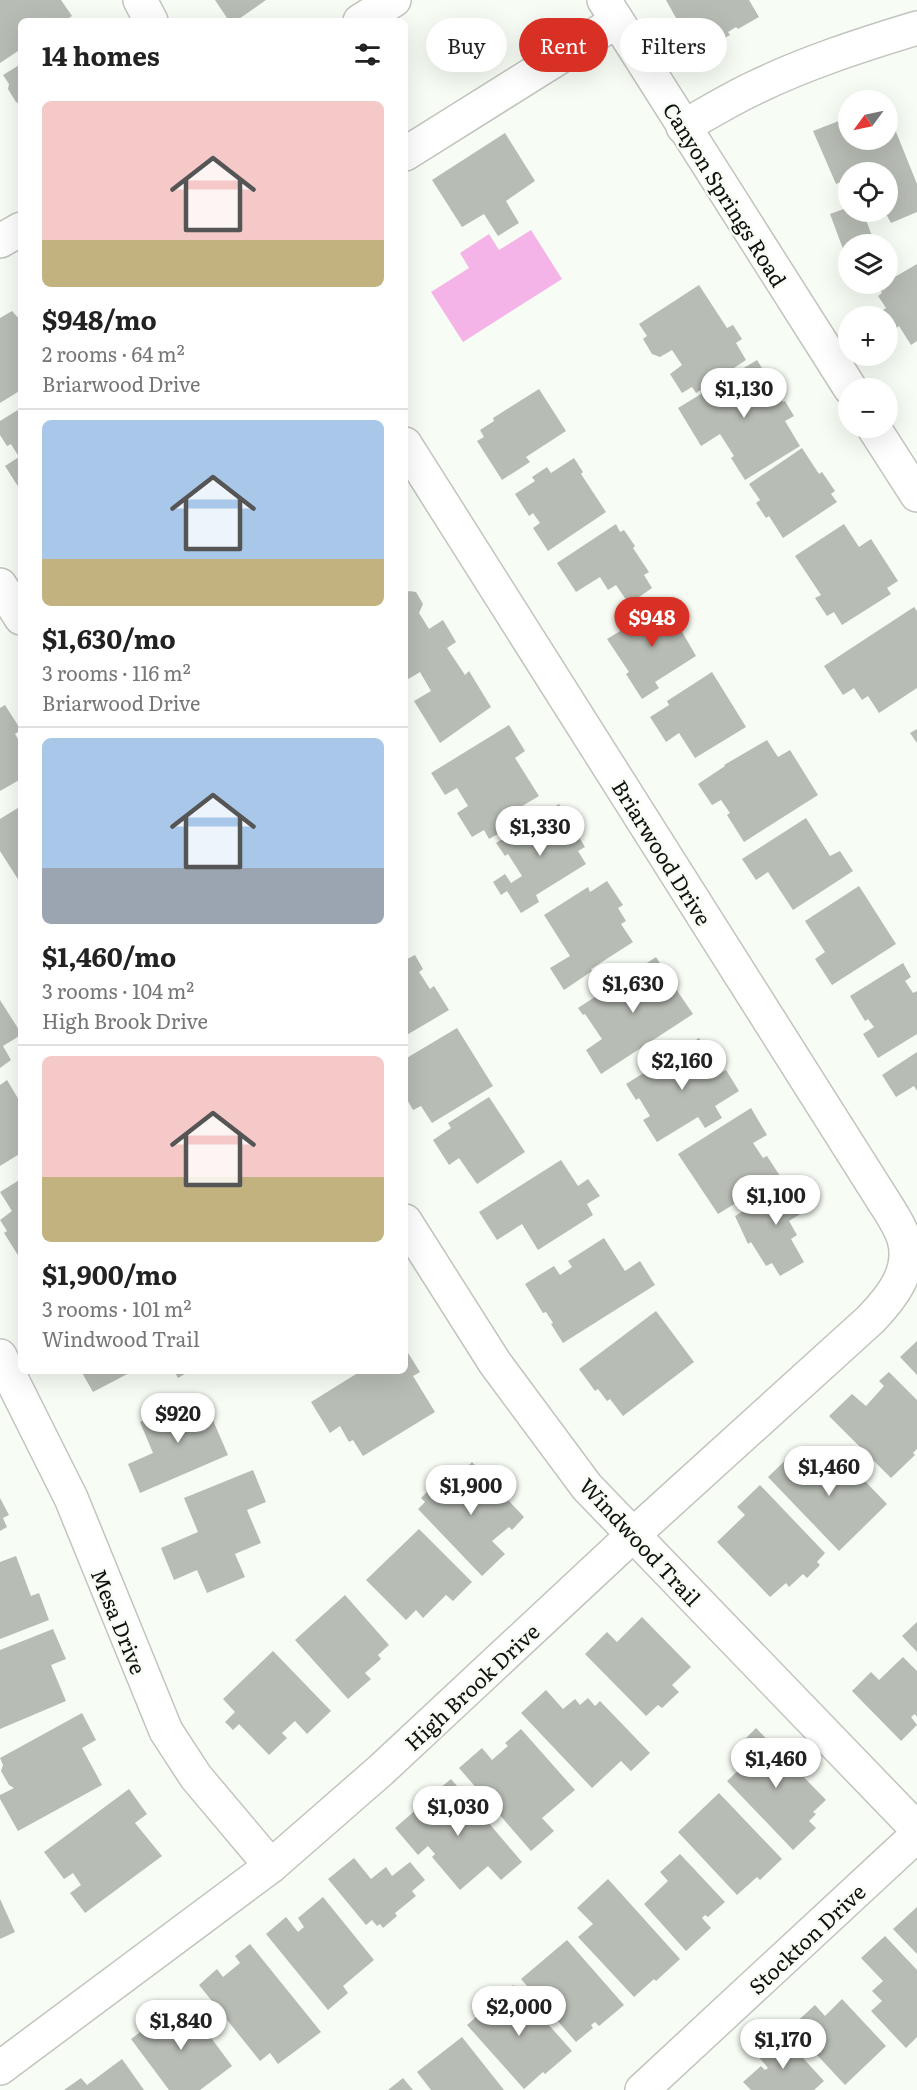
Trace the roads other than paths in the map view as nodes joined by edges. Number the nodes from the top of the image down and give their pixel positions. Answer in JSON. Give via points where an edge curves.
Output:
{"nodes":[{"id":1,"x":140,"y":0,"type":"edge"},
{"id":2,"x":394,"y":0,"type":"edge"},
{"id":3,"x":610,"y":10,"type":"edge"},
{"id":4,"x":149,"y":18,"type":"edge"},
{"id":5,"x":365,"y":18,"type":"edge"},
{"id":6,"x":917,"y":28,"type":"edge"},
{"id":7,"x":683,"y":127,"type":"junction"},
{"id":8,"x":408,"y":152,"type":"edge"},
{"id":9,"x":18,"y":231,"type":"edge"},
{"id":10,"x":0,"y":242,"type":"edge"},
{"id":11,"x":844,"y":378,"type":"edge"},
{"id":12,"x":880,"y":438,"type":"edge"},
{"id":13,"x":408,"y":449,"type":"edge"},
{"id":14,"x":917,"y":495,"type":"edge"},
{"id":15,"x":0,"y":585,"type":"edge"},
{"id":16,"x":18,"y":613,"type":"edge"},
{"id":17,"x":408,"y":1226,"type":"edge"},
{"id":18,"x":907,"y":1266,"type":"joint"},
{"id":19,"x":0,"y":1356,"type":"edge"},
{"id":20,"x":634,"y":1534,"type":"junction"},
{"id":21,"x":917,"y":1829,"type":"edge"},
{"id":22,"x":917,"y":1835,"type":"edge"},
{"id":23,"x":271,"y":1866,"type":"junction"},
{"id":24,"x":0,"y":2068,"type":"edge"},
{"id":25,"x":642,"y":2090,"type":"edge"}],
"edges":[{"from":1,"to":4,"type":"street"},
{"from":2,"to":5,"type":"street"},
{"from":3,"to":7,"type":"street","name":"Canyon Springs Road"},
{"from":3,"to":8,"type":"street"},
{"from":6,"to":7,"type":"street","via":[[802,66]]},
{"from":7,"to":11,"type":"street","name":"Canyon Springs Road"},
{"from":9,"to":10,"type":"street"},
{"from":12,"to":14,"type":"street"},
{"from":13,"to":18,"type":"street","name":"Briarwood Drive","via":[[881,1197],[904,1239]]},
{"from":15,"to":16,"type":"street"},
{"from":17,"to":20,"type":"street","name":"Windwood Trail","via":[[495,1363],[588,1487]]},
{"from":18,"to":20,"type":"street","name":"High Brook Drive","via":[[891,1298],[872,1319]]},
{"from":19,"to":23,"type":"street","name":"Mesa Drive","via":[[70,1498],[166,1731],[196,1777]]},
{"from":20,"to":21,"type":"street","name":"Windwood Trail"},
{"from":20,"to":23,"type":"street","name":"High Brook Drive","via":[[381,1770]]},
{"from":22,"to":25,"type":"street","name":"Stockton Drive"},
{"from":23,"to":24,"type":"street","name":"High Brook Drive"}]}
